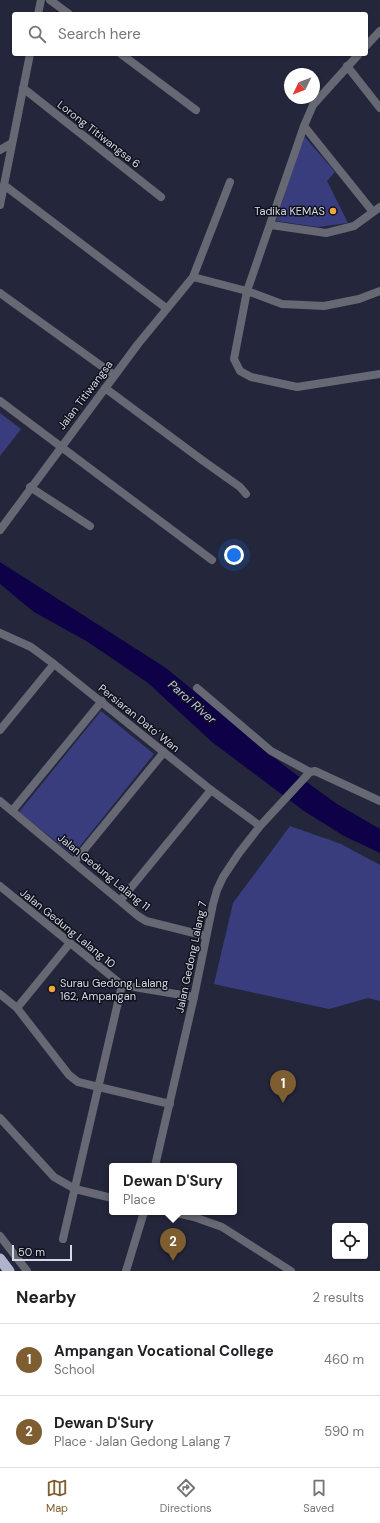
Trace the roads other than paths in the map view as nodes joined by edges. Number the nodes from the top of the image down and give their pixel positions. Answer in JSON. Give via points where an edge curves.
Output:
{"nodes":[{"id":1,"x":41,"y":0,"type":"edge"},
{"id":2,"x":50,"y":0,"type":"edge"},
{"id":3,"x":38,"y":12,"type":"edge"},
{"id":4,"x":66,"y":12,"type":"edge"},
{"id":5,"x":380,"y":31,"type":"edge"},
{"id":6,"x":368,"y":44,"type":"edge"},
{"id":7,"x":30,"y":56,"type":"edge"},
{"id":8,"x":124,"y":56,"type":"edge"},
{"id":9,"x":356,"y":56,"type":"edge"},
{"id":10,"x":347,"y":66,"type":"junction"},
{"id":11,"x":23,"y":88,"type":"junction"},
{"id":12,"x":380,"y":108,"type":"edge"},
{"id":13,"x":196,"y":110,"type":"dead end"},
{"id":14,"x":304,"y":126,"type":"junction"},
{"id":15,"x":12,"y":143,"type":"junction"},
{"id":16,"x":0,"y":150,"type":"edge"},
{"id":17,"x":230,"y":182,"type":"dead end"},
{"id":18,"x":4,"y":185,"type":"junction"},
{"id":19,"x":161,"y":197,"type":"dead end"},
{"id":20,"x":0,"y":205,"type":"edge"},
{"id":21,"x":377,"y":209,"type":"edge"},
{"id":22,"x":270,"y":225,"type":"junction"},
{"id":23,"x":193,"y":277,"type":"junction"},
{"id":24,"x":380,"y":291,"type":"edge"},
{"id":25,"x":248,"y":292,"type":"junction"},
{"id":26,"x":0,"y":293,"type":"edge"},
{"id":27,"x":166,"y":308,"type":"junction"},
{"id":28,"x":380,"y":374,"type":"edge"},
{"id":29,"x":114,"y":375,"type":"junction"},
{"id":30,"x":104,"y":388,"type":"junction"},
{"id":31,"x":0,"y":401,"type":"edge"},
{"id":32,"x":61,"y":446,"type":"junction"},
{"id":33,"x":30,"y":487,"type":"junction"},
{"id":34,"x":246,"y":494,"type":"dead end"},
{"id":35,"x":90,"y":526,"type":"dead end"},
{"id":36,"x":0,"y":530,"type":"edge"},
{"id":37,"x":212,"y":560,"type":"dead end"},
{"id":38,"x":0,"y":633,"type":"edge"},
{"id":39,"x":54,"y":664,"type":"junction"},
{"id":40,"x":198,"y":688,"type":"dead end"},
{"id":41,"x":102,"y":701,"type":"junction"},
{"id":42,"x":0,"y":730,"type":"edge"},
{"id":43,"x":164,"y":752,"type":"junction"},
{"id":44,"x":310,"y":772,"type":"junction"},
{"id":45,"x":211,"y":790,"type":"junction"},
{"id":46,"x":0,"y":801,"type":"edge"},
{"id":47,"x":380,"y":801,"type":"edge"},
{"id":48,"x":12,"y":811,"type":"junction"},
{"id":49,"x":260,"y":826,"type":"junction"},
{"id":50,"x":74,"y":862,"type":"junction"},
{"id":51,"x":0,"y":886,"type":"edge"},
{"id":52,"x":120,"y":900,"type":"junction"},
{"id":53,"x":206,"y":936,"type":"junction"},
{"id":54,"x":70,"y":943,"type":"junction"},
{"id":55,"x":122,"y":985,"type":"junction"},
{"id":56,"x":0,"y":994,"type":"edge"},
{"id":57,"x":194,"y":998,"type":"junction"},
{"id":58,"x":17,"y":1008,"type":"junction"},
{"id":59,"x":99,"y":1087,"type":"junction"},
{"id":60,"x":170,"y":1104,"type":"junction"},
{"id":61,"x":0,"y":1118,"type":"edge"},
{"id":62,"x":156,"y":1163,"type":"edge"},
{"id":63,"x":75,"y":1189,"type":"junction"},
{"id":64,"x":109,"y":1197,"type":"edge"},
{"id":65,"x":143,"y":1215,"type":"edge"},
{"id":66,"x":185,"y":1215,"type":"edge"},
{"id":67,"x":0,"y":1236,"type":"edge"},
{"id":68,"x":63,"y":1239,"type":"dead end"},
{"id":69,"x":0,"y":1258,"type":"edge"},
{"id":70,"x":9,"y":1271,"type":"edge"},
{"id":71,"x":27,"y":1271,"type":"edge"},
{"id":72,"x":126,"y":1271,"type":"edge"},
{"id":73,"x":291,"y":1271,"type":"edge"}],
"edges":[{"from":1,"to":3,"type":"street"},
{"from":2,"to":4,"type":"street"},
{"from":5,"to":6,"type":"street"},
{"from":7,"to":11,"type":"street"},
{"from":8,"to":13,"type":"street"},
{"from":9,"to":10,"type":"street"},
{"from":10,"to":12,"type":"street"},
{"from":10,"to":14,"type":"street","via":[[313,105]]},
{"from":11,"to":15,"type":"street"},
{"from":11,"to":19,"type":"street","name":"Lorong Titiwangsa 6"},
{"from":14,"to":21,"type":"street"},
{"from":14,"to":22,"type":"street"},
{"from":15,"to":16,"type":"street"},
{"from":15,"to":18,"type":"street"},
{"from":17,"to":23,"type":"street","name":"Jalan Titiwangsa"},
{"from":18,"to":20,"type":"street"},
{"from":18,"to":27,"type":"street"},
{"from":21,"to":22,"type":"street","via":[[354,226],[326,233]]},
{"from":22,"to":25,"type":"street"},
{"from":23,"to":25,"type":"street"},
{"from":23,"to":27,"type":"street","name":"Jalan Titiwangsa"},
{"from":24,"to":25,"type":"street","via":[[359,299],[324,306],[282,304]]},
{"from":25,"to":28,"type":"street","via":[[234,359],[240,371],[251,377],[297,387]]},
{"from":26,"to":29,"type":"street"},
{"from":27,"to":29,"type":"street","name":"Jalan Titiwangsa"},
{"from":29,"to":30,"type":"street","name":"Jalan Titiwangsa"},
{"from":30,"to":32,"type":"street","name":"Jalan Titiwangsa"},
{"from":30,"to":34,"type":"street","via":[[240,487]]},
{"from":31,"to":32,"type":"street"},
{"from":32,"to":33,"type":"street","name":"Jalan Titiwangsa"},
{"from":32,"to":37,"type":"street"},
{"from":33,"to":35,"type":"street"},
{"from":33,"to":36,"type":"street","name":"Jalan Titiwangsa"},
{"from":38,"to":39,"type":"street","name":"Persiaran Dato' Wan","via":[[31,647]]},
{"from":39,"to":41,"type":"street","name":"Persiaran Dato' Wan"},
{"from":39,"to":42,"type":"street"},
{"from":40,"to":44,"type":"street","via":[[271,751]]},
{"from":41,"to":43,"type":"street","name":"Persiaran Dato' Wan"},
{"from":41,"to":48,"type":"street"},
{"from":43,"to":45,"type":"street","name":"Persiaran Dato' Wan"},
{"from":43,"to":50,"type":"street"},
{"from":44,"to":47,"type":"street","via":[[315,771]]},
{"from":44,"to":49,"type":"street","name":"Jalan Gedong Lalang 7"},
{"from":45,"to":49,"type":"street","name":"Persiaran Dato' Wan"},
{"from":45,"to":52,"type":"street"},
{"from":46,"to":48,"type":"street","name":"Jalan Gedung Lalang 11"},
{"from":48,"to":50,"type":"street","name":"Jalan Gedung Lalang 11"},
{"from":49,"to":53,"type":"street","name":"Jalan Gedong Lalang 7","via":[[223,877],[217,890]]},
{"from":50,"to":52,"type":"street","name":"Jalan Gedung Lalang 11"},
{"from":51,"to":54,"type":"street","name":"Jalan Gedung Lalang 10"},
{"from":52,"to":53,"type":"street","name":"Jalan Gedung Lalang 11","via":[[146,921]]},
{"from":53,"to":57,"type":"street","name":"Jalan Gedong Lalang 7"},
{"from":54,"to":55,"type":"street","name":"Jalan Gedung Lalang 10"},
{"from":54,"to":58,"type":"street"},
{"from":55,"to":57,"type":"street","name":"Jalan Gedung Lalang 10"},
{"from":55,"to":59,"type":"street"},
{"from":56,"to":58,"type":"street"},
{"from":57,"to":60,"type":"street","name":"Jalan Gedong Lalang 7"},
{"from":58,"to":59,"type":"street","via":[[70,1075],[78,1082]]},
{"from":59,"to":60,"type":"street"},
{"from":59,"to":63,"type":"street"},
{"from":60,"to":62,"type":"street","name":"Jalan Gedong Lalang 7"},
{"from":61,"to":63,"type":"street","via":[[54,1177]]},
{"from":63,"to":64,"type":"street"},
{"from":63,"to":68,"type":"street"},
{"from":65,"to":72,"type":"street"},
{"from":66,"to":73,"type":"street","via":[[222,1227]]},
{"from":67,"to":71,"type":"street"},
{"from":69,"to":70,"type":"highway"}]}
